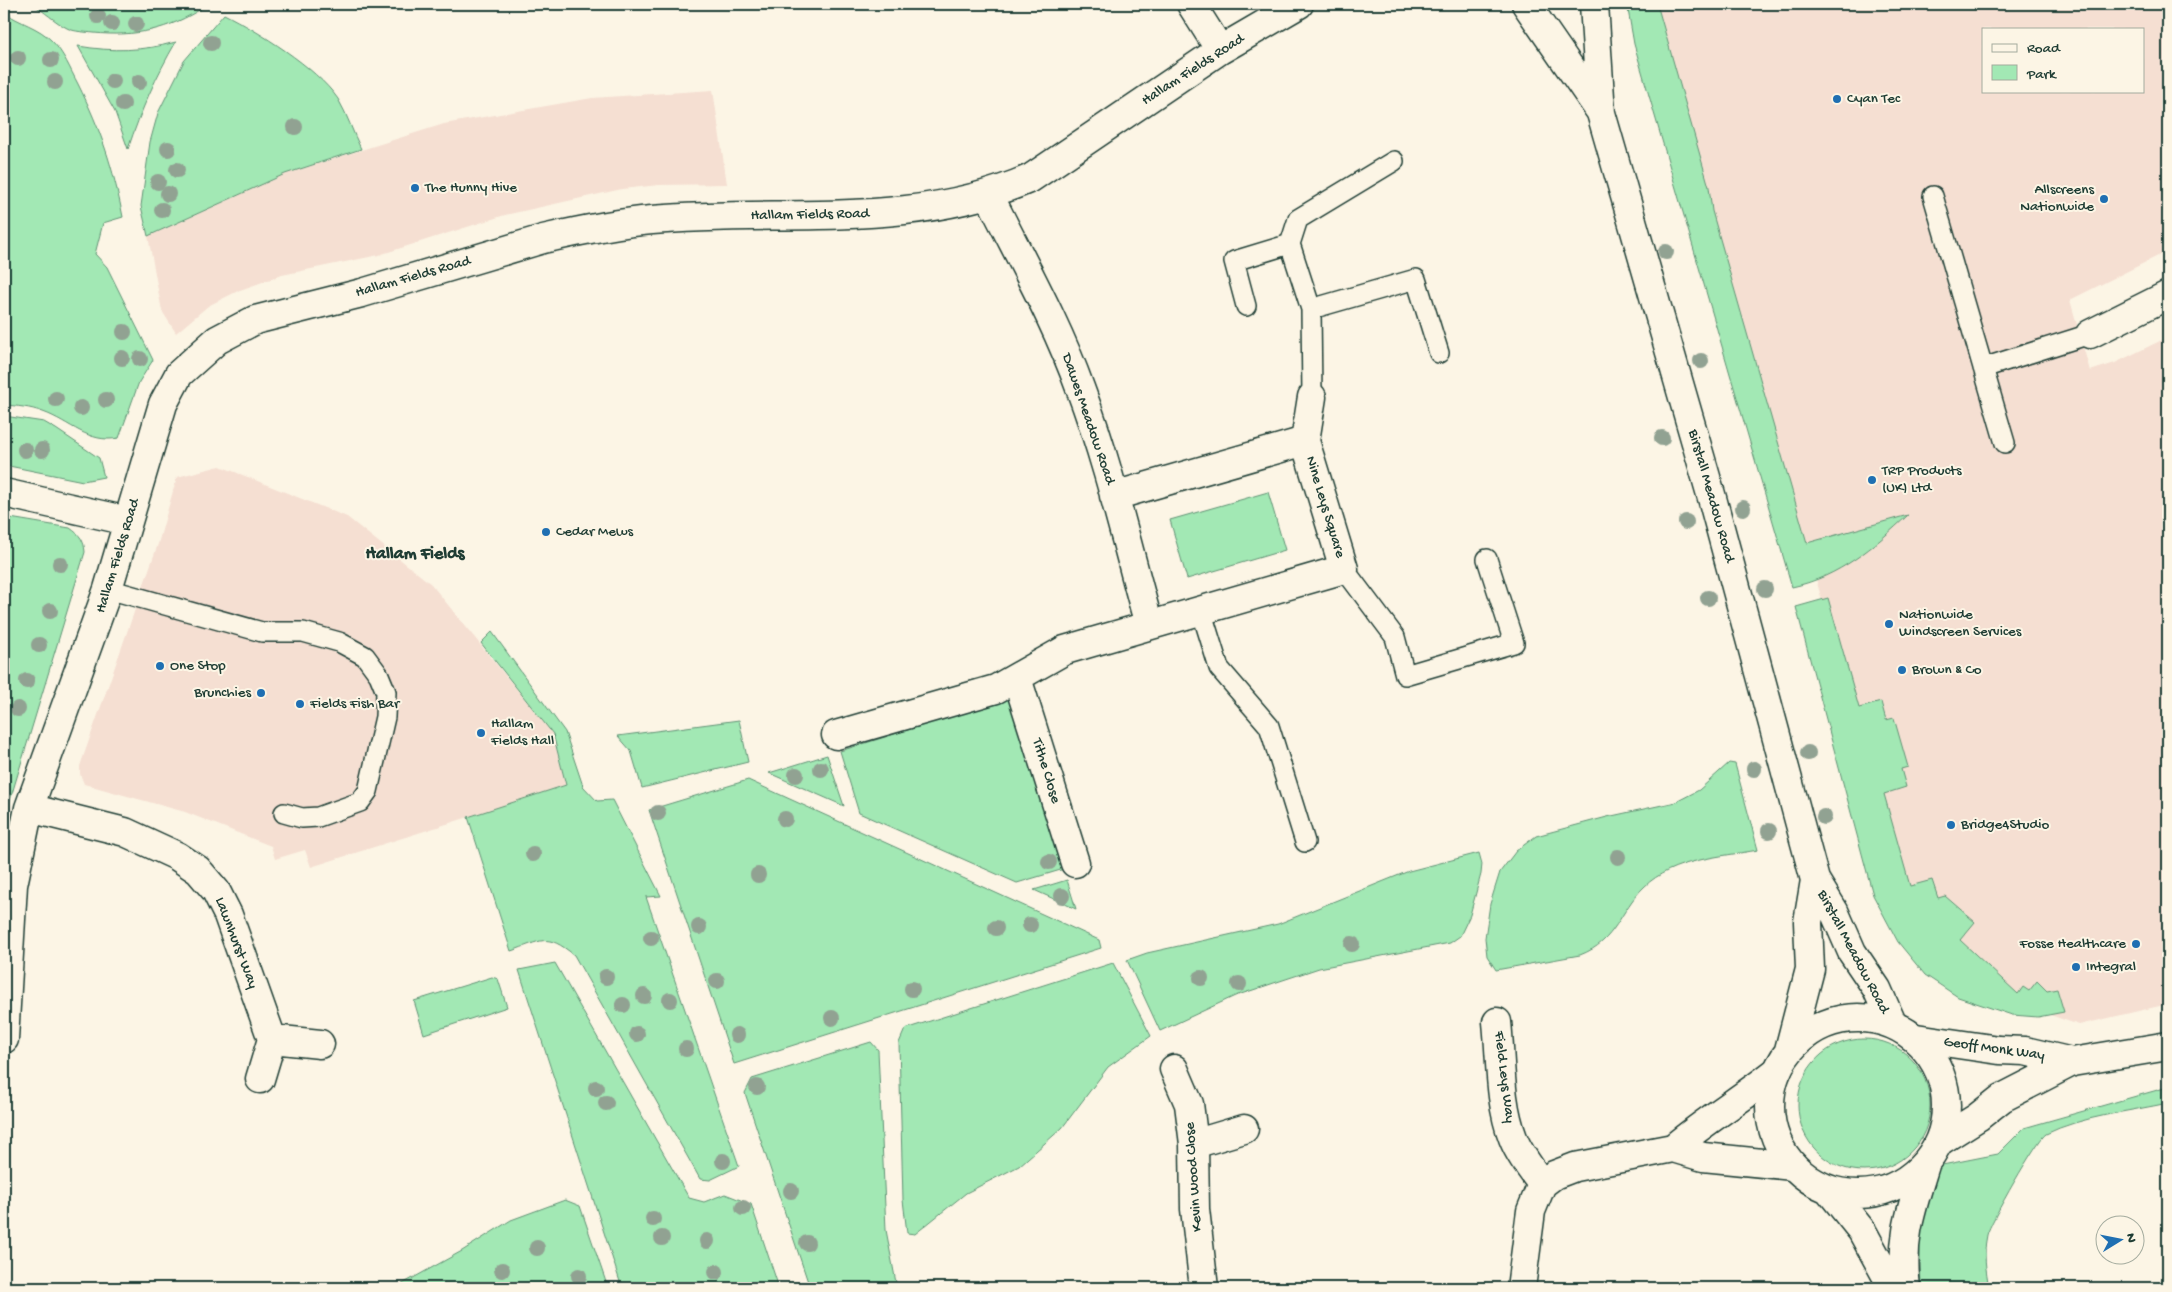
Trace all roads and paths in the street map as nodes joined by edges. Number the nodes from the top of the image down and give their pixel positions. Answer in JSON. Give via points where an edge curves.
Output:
{"nodes":[{"id":1,"x":1191,"y":4,"type":"edge"},
{"id":2,"x":1299,"y":4,"type":"edge"},
{"id":3,"x":1526,"y":4,"type":"edge"},
{"id":4,"x":1594,"y":4,"type":"edge"},
{"id":5,"x":1220,"y":50,"type":"junction"},
{"id":6,"x":1601,"y":112,"type":"junction"},
{"id":7,"x":1394,"y":161,"type":"dead end"},
{"id":8,"x":989,"y":195,"type":"junction"},
{"id":9,"x":1933,"y":196,"type":"dead end"},
{"id":10,"x":1290,"y":244,"type":"junction"},
{"id":11,"x":2168,"y":295,"type":"edge"},
{"id":12,"x":1246,"y":306,"type":"dead end"},
{"id":13,"x":1311,"y":309,"type":"junction"},
{"id":14,"x":2090,"y":334,"type":"joint"},
{"id":15,"x":1439,"y":353,"type":"dead end"},
{"id":16,"x":1983,"y":368,"type":"junction"},
{"id":17,"x":1312,"y":397,"type":"joint"},
{"id":18,"x":1305,"y":441,"type":"junction"},
{"id":19,"x":2005,"y":443,"type":"dead end"},
{"id":20,"x":4,"y":493,"type":"edge"},
{"id":21,"x":1114,"y":496,"type":"junction"},
{"id":22,"x":128,"y":521,"type":"junction"},
{"id":23,"x":1487,"y":560,"type":"dead end"},
{"id":24,"x":1344,"y":569,"type":"junction"},
{"id":25,"x":108,"y":589,"type":"junction"},
{"id":26,"x":1201,"y":610,"type":"junction"},
{"id":27,"x":1149,"y":625,"type":"junction"},
{"id":28,"x":1017,"y":678,"type":"junction"},
{"id":29,"x":836,"y":735,"type":"dead end"},
{"id":30,"x":29,"y":808,"type":"junction"},
{"id":31,"x":284,"y":813,"type":"dead end"},
{"id":32,"x":1305,"y":842,"type":"dead end"},
{"id":33,"x":1075,"y":863,"type":"dead end"},
{"id":34,"x":1814,"y":880,"type":"junction"},
{"id":35,"x":8,"y":884,"type":"edge"},
{"id":36,"x":1497,"y":1022,"type":"dead end"},
{"id":37,"x":1892,"y":1023,"type":"junction"},
{"id":38,"x":4,"y":1038,"type":"edge"},
{"id":39,"x":1916,"y":1038,"type":"junction"},
{"id":40,"x":272,"y":1039,"type":"junction"},
{"id":41,"x":320,"y":1044,"type":"dead end"},
{"id":42,"x":2168,"y":1046,"type":"edge"},
{"id":43,"x":1783,"y":1060,"type":"junction"},
{"id":44,"x":2072,"y":1062,"type":"junction"},
{"id":45,"x":1174,"y":1070,"type":"dead end"},
{"id":46,"x":260,"y":1079,"type":"dead end"},
{"id":47,"x":1244,"y":1129,"type":"dead end"},
{"id":48,"x":1940,"y":1141,"type":"junction"},
{"id":49,"x":1194,"y":1144,"type":"junction"},
{"id":50,"x":1673,"y":1148,"type":"junction"},
{"id":51,"x":1925,"y":1165,"type":"junction"},
{"id":52,"x":1794,"y":1166,"type":"junction"},
{"id":53,"x":1542,"y":1184,"type":"junction"},
{"id":54,"x":1829,"y":1190,"type":"junction"},
{"id":55,"x":1204,"y":1288,"type":"edge"},
{"id":56,"x":1521,"y":1288,"type":"edge"},
{"id":57,"x":1893,"y":1288,"type":"edge"},
{"id":58,"x":1906,"y":1288,"type":"edge"}],
"edges":[{"from":1,"to":5,"type":"street"},
{"from":2,"to":5,"type":"street","name":"Hallam Fields Road"},
{"from":3,"to":6,"type":"street","name":"Birstall Meadow Road"},
{"from":4,"to":6,"type":"street","name":"Birstall Meadow Road"},
{"from":5,"to":8,"type":"street","name":"Hallam Fields Road","via":[[1031,178]]},
{"from":6,"to":34,"type":"street","name":"Birstall Meadow Road","via":[[1712,498]]},
{"from":7,"to":10,"type":"lane","via":[[1298,219]]},
{"from":8,"to":21,"type":"street","name":"Dawes Meadow Road","via":[[1062,344],[1080,388]]},
{"from":8,"to":22,"type":"street","name":"Hallam Fields Road","via":[[880,213],[651,220],[570,233],[254,320],[217,340],[179,374],[163,404]]},
{"from":9,"to":16,"type":"lane"},
{"from":10,"to":12,"type":"lane","via":[[1234,261]]},
{"from":10,"to":13,"type":"lane"},
{"from":11,"to":14,"type":"street"},
{"from":13,"to":15,"type":"lane","via":[[1416,279]]},
{"from":13,"to":17,"type":"lane"},
{"from":14,"to":16,"type":"lane"},
{"from":16,"to":19,"type":"lane"},
{"from":17,"to":18,"type":"street"},
{"from":18,"to":21,"type":"street","name":"Nine Leys Square"},
{"from":18,"to":24,"type":"street","name":"Nine Leys Square"},
{"from":20,"to":22,"type":"street"},
{"from":21,"to":27,"type":"street","name":"Dawes Meadow Road"},
{"from":22,"to":25,"type":"street","name":"Hallam Fields Road"},
{"from":23,"to":24,"type":"lane","via":[[1514,643],[1405,675],[1395,638]]},
{"from":24,"to":26,"type":"street","name":"Nine Leys Square"},
{"from":25,"to":30,"type":"street","name":"Hallam Fields Road"},
{"from":25,"to":31,"type":"lane","via":[[262,632],[303,632],[339,642],[365,656],[379,674],[386,692],[385,716],[368,791],[360,802],[318,817],[302,818]]},
{"from":26,"to":27,"type":"street","name":"Nine Leys Square"},
{"from":26,"to":32,"type":"lane","via":[[1219,668],[1269,726]]},
{"from":27,"to":28,"type":"street","via":[[1065,650]]},
{"from":28,"to":29,"type":"street","via":[[996,689]]},
{"from":28,"to":33,"type":"street","name":"Tithe Close"},
{"from":30,"to":35,"type":"street","name":"Hallam Fields Road"},
{"from":30,"to":40,"type":"street","name":"Lawnhurst Way","via":[[125,832],[177,856],[198,870],[216,891],[228,915]]},
{"from":34,"to":37,"type":"street","name":"Birstall Meadow Road","via":[[1834,911],[1852,952],[1877,989]]},
{"from":34,"to":43,"type":"street","name":"Birstall Meadow Road","via":[[1808,922],[1810,969]]},
{"from":35,"to":38,"type":"street","name":"Hallam Fields Road"},
{"from":36,"to":53,"type":"street","name":"Field Leys Way","via":[[1506,1116],[1513,1139]]},
{"from":37,"to":39,"type":"street"},
{"from":37,"to":43,"type":"street","via":[[1864,1017],[1836,1019],[1810,1031]]},
{"from":39,"to":44,"type":"street","name":"Geoff Monk Way","via":[[2025,1051]]},
{"from":39,"to":48,"type":"street","via":[[1934,1059],[1945,1086],[1947,1114]]},
{"from":40,"to":41,"type":"street"},
{"from":40,"to":46,"type":"street"},
{"from":42,"to":44,"type":"street","name":"Geoff Monk Way"},
{"from":43,"to":50,"type":"street","via":[[1746,1095]]},
{"from":43,"to":52,"type":"street","via":[[1770,1096],[1771,1122],[1779,1146]]},
{"from":44,"to":48,"type":"street","name":"Geoff Monk Way","via":[[2002,1098]]},
{"from":45,"to":49,"type":"street","name":"Kevin Wood Close","via":[[1189,1104]]},
{"from":47,"to":49,"type":"street"},
{"from":48,"to":51,"type":"street"},
{"from":49,"to":55,"type":"street","name":"Kevin Wood Close","via":[[1195,1209]]},
{"from":50,"to":52,"type":"street","via":[[1703,1157]]},
{"from":50,"to":53,"type":"street","via":[[1576,1167]]},
{"from":51,"to":54,"type":"street","via":[[1904,1182],[1881,1192],[1855,1194]]},
{"from":51,"to":58,"type":"street","via":[[1906,1225],[1903,1264]]},
{"from":52,"to":54,"type":"street"},
{"from":53,"to":56,"type":"street","via":[[1531,1211]]},
{"from":54,"to":57,"type":"street","via":[[1862,1230]]}]}
